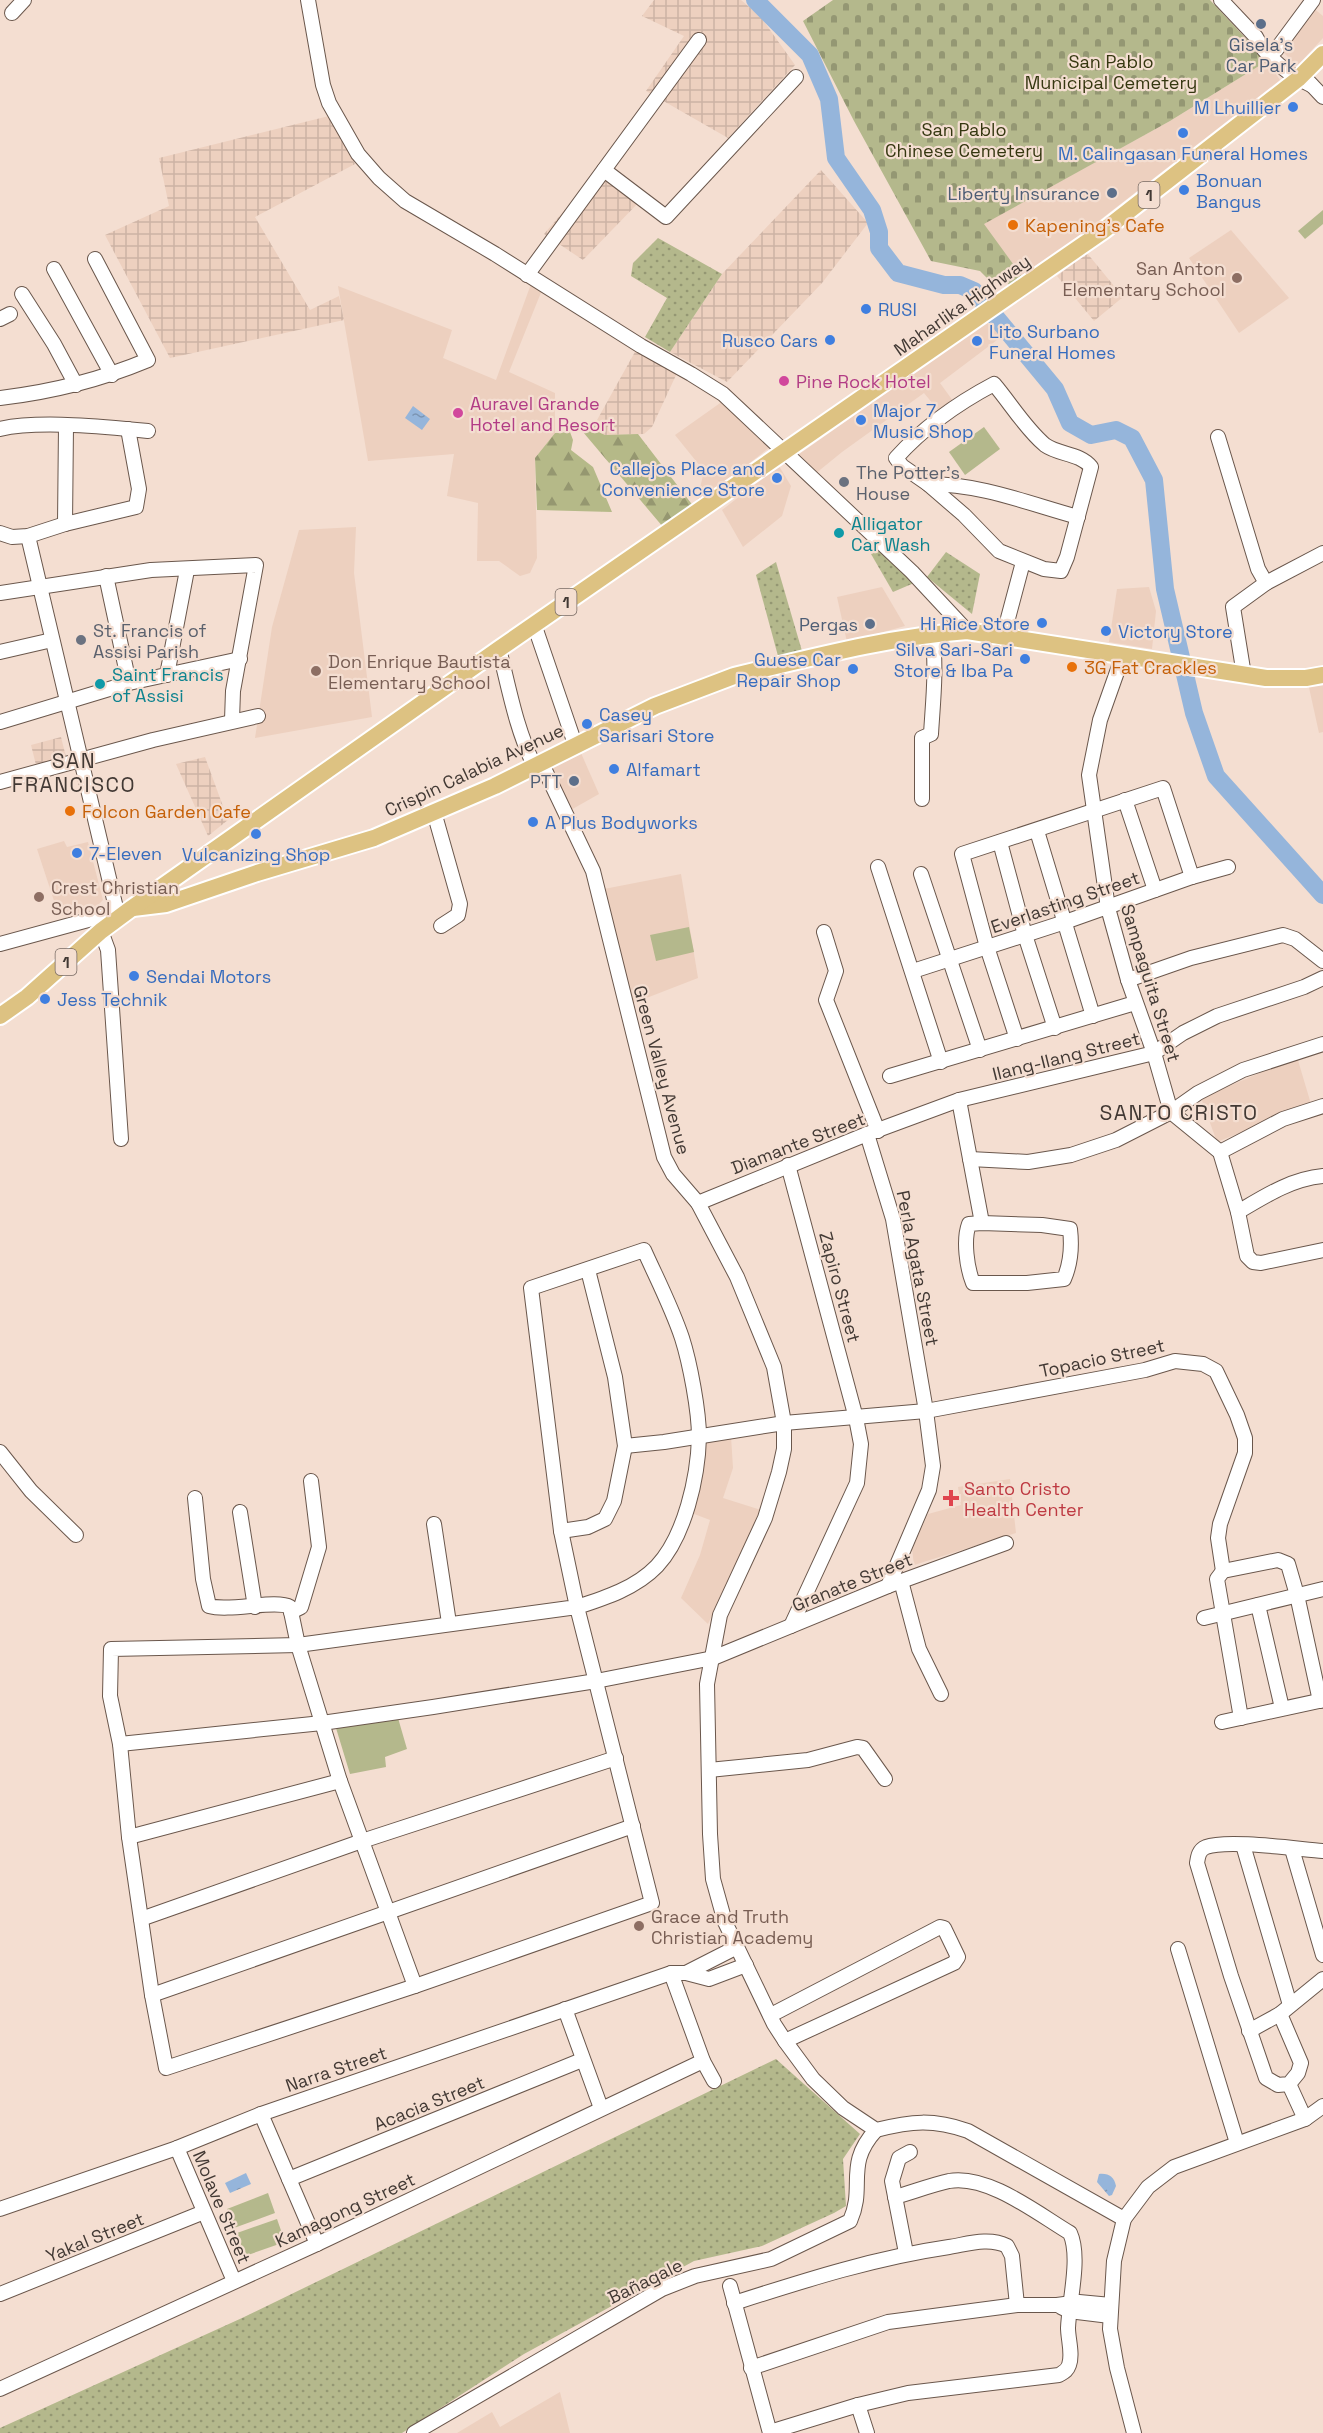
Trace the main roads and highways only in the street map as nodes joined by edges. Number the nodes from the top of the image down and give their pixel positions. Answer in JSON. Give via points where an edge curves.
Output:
{"nodes":[{"id":1,"x":1323,"y":54,"type":"edge"},
{"id":2,"x":1323,"y":675,"type":"edge"},
{"id":3,"x":125,"y":910,"type":"junction"},
{"id":4,"x":0,"y":1016,"type":"edge"}],
"edges":[{"from":1,"to":3,"type":"main road","name":"Maharlika Highway","number":"1","via":[[1304,80],[1119,218]]},
{"from":2,"to":3,"type":"main road","name":"Crispin Calabia Avenue","via":[[1266,678],[967,631],[820,655],[734,676],[655,706],[495,786],[374,838],[166,904]]},
{"from":3,"to":4,"type":"main road","name":"Maharlika Highway","number":"1"}]}
